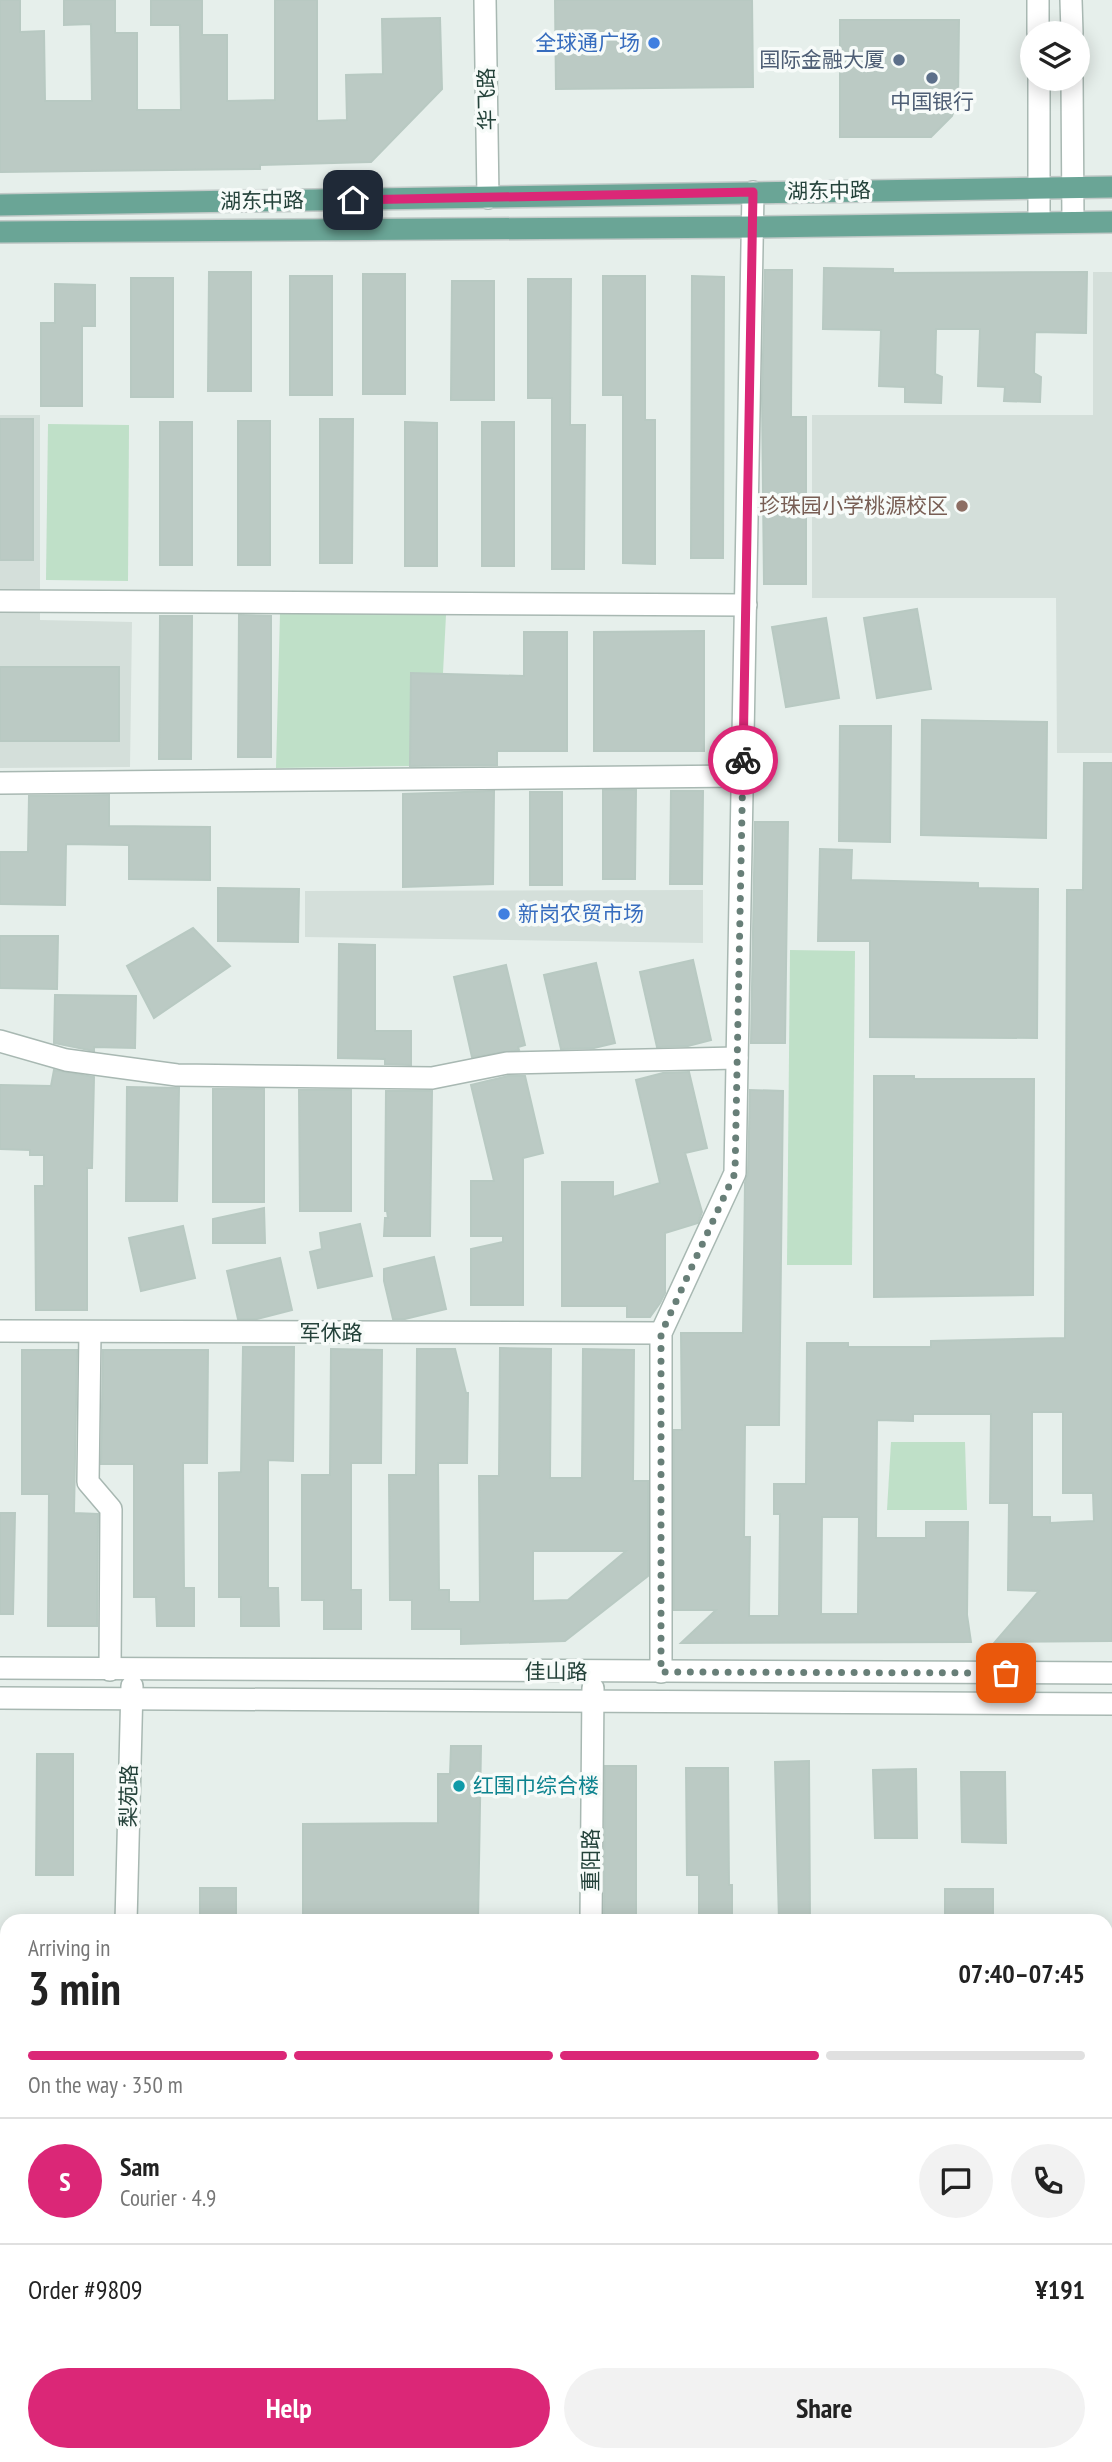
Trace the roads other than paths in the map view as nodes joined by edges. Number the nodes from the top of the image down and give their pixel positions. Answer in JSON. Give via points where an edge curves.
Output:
{"nodes":[{"id":1,"x":485,"y":0,"type":"edge"},
{"id":2,"x":1038,"y":0,"type":"edge"},
{"id":3,"x":1071,"y":0,"type":"edge"},
{"id":4,"x":1038,"y":21,"type":"edge"},
{"id":5,"x":1072,"y":21,"type":"edge"},
{"id":6,"x":1038,"y":91,"type":"edge"},
{"id":7,"x":1072,"y":91,"type":"edge"},
{"id":8,"x":1039,"y":187,"type":"junction"},
{"id":9,"x":1072,"y":187,"type":"junction"},
{"id":10,"x":1112,"y":187,"type":"edge"},
{"id":11,"x":753,"y":192,"type":"junction"},
{"id":12,"x":488,"y":198,"type":"junction"},
{"id":13,"x":0,"y":205,"type":"edge"},
{"id":14,"x":1039,"y":222,"type":"junction"},
{"id":15,"x":1073,"y":222,"type":"junction"},
{"id":16,"x":1112,"y":222,"type":"edge"},
{"id":17,"x":752,"y":227,"type":"junction"},
{"id":18,"x":0,"y":232,"type":"edge"},
{"id":19,"x":0,"y":601,"type":"edge"},
{"id":20,"x":746,"y":605,"type":"junction"},
{"id":21,"x":743,"y":776,"type":"junction"},
{"id":22,"x":0,"y":783,"type":"edge"},
{"id":23,"x":0,"y":1041,"type":"edge"},
{"id":24,"x":737,"y":1059,"type":"junction"},
{"id":25,"x":0,"y":1331,"type":"edge"},
{"id":26,"x":90,"y":1332,"type":"junction"},
{"id":27,"x":661,"y":1334,"type":"junction"},
{"id":28,"x":0,"y":1668,"type":"edge"},
{"id":29,"x":110,"y":1670,"type":"junction"},
{"id":30,"x":132,"y":1670,"type":"junction"},
{"id":31,"x":593,"y":1672,"type":"junction"},
{"id":32,"x":661,"y":1672,"type":"junction"},
{"id":33,"x":1112,"y":1674,"type":"edge"},
{"id":34,"x":0,"y":1698,"type":"edge"},
{"id":35,"x":131,"y":1700,"type":"junction"},
{"id":36,"x":593,"y":1702,"type":"junction"},
{"id":37,"x":1112,"y":1704,"type":"edge"},
{"id":38,"x":126,"y":1914,"type":"edge"},
{"id":39,"x":591,"y":1914,"type":"edge"}],
"edges":[{"from":1,"to":12,"type":"street","name":"华飞路"},
{"from":2,"to":4,"type":"street"},
{"from":3,"to":5,"type":"street"},
{"from":6,"to":8,"type":"street"},
{"from":7,"to":9,"type":"street"},
{"from":8,"to":9,"type":"main road","name":"湖东中路"},
{"from":8,"to":11,"type":"main road","name":"湖东中路"},
{"from":8,"to":14,"type":"street"},
{"from":9,"to":10,"type":"main road","name":"湖东中路"},
{"from":9,"to":15,"type":"street"},
{"from":11,"to":12,"type":"main road","name":"湖东中路"},
{"from":11,"to":17,"type":"street"},
{"from":12,"to":13,"type":"main road","name":"湖东中路"},
{"from":14,"to":15,"type":"main road","name":"湖东中路"},
{"from":14,"to":17,"type":"main road","name":"湖东中路"},
{"from":15,"to":16,"type":"main road","name":"湖东中路"},
{"from":17,"to":18,"type":"main road","name":"湖东中路"},
{"from":17,"to":20,"type":"street"},
{"from":19,"to":20,"type":"street"},
{"from":20,"to":21,"type":"street"},
{"from":21,"to":22,"type":"street"},
{"from":21,"to":24,"type":"street"},
{"from":23,"to":24,"type":"street","via":[[66,1060],[177,1076],[432,1078],[507,1063]]},
{"from":24,"to":27,"type":"street","via":[[735,1173]]},
{"from":25,"to":26,"type":"street","name":"军休路"},
{"from":26,"to":27,"type":"street","name":"军休路"},
{"from":26,"to":29,"type":"street","via":[[89,1482],[111,1509]]},
{"from":27,"to":32,"type":"street"},
{"from":28,"to":29,"type":"street","name":"佳山路"},
{"from":29,"to":30,"type":"street","name":"佳山路"},
{"from":30,"to":31,"type":"street","name":"佳山路"},
{"from":30,"to":35,"type":"street","name":"梨苑路"},
{"from":31,"to":32,"type":"street","name":"佳山路"},
{"from":31,"to":36,"type":"street","name":"重阳路"},
{"from":32,"to":33,"type":"street","name":"佳山路"},
{"from":34,"to":35,"type":"street","name":"佳山路"},
{"from":35,"to":36,"type":"street","name":"佳山路"},
{"from":35,"to":38,"type":"street","name":"梨苑路"},
{"from":36,"to":37,"type":"street","name":"佳山路"},
{"from":36,"to":39,"type":"street","name":"重阳路"}]}
